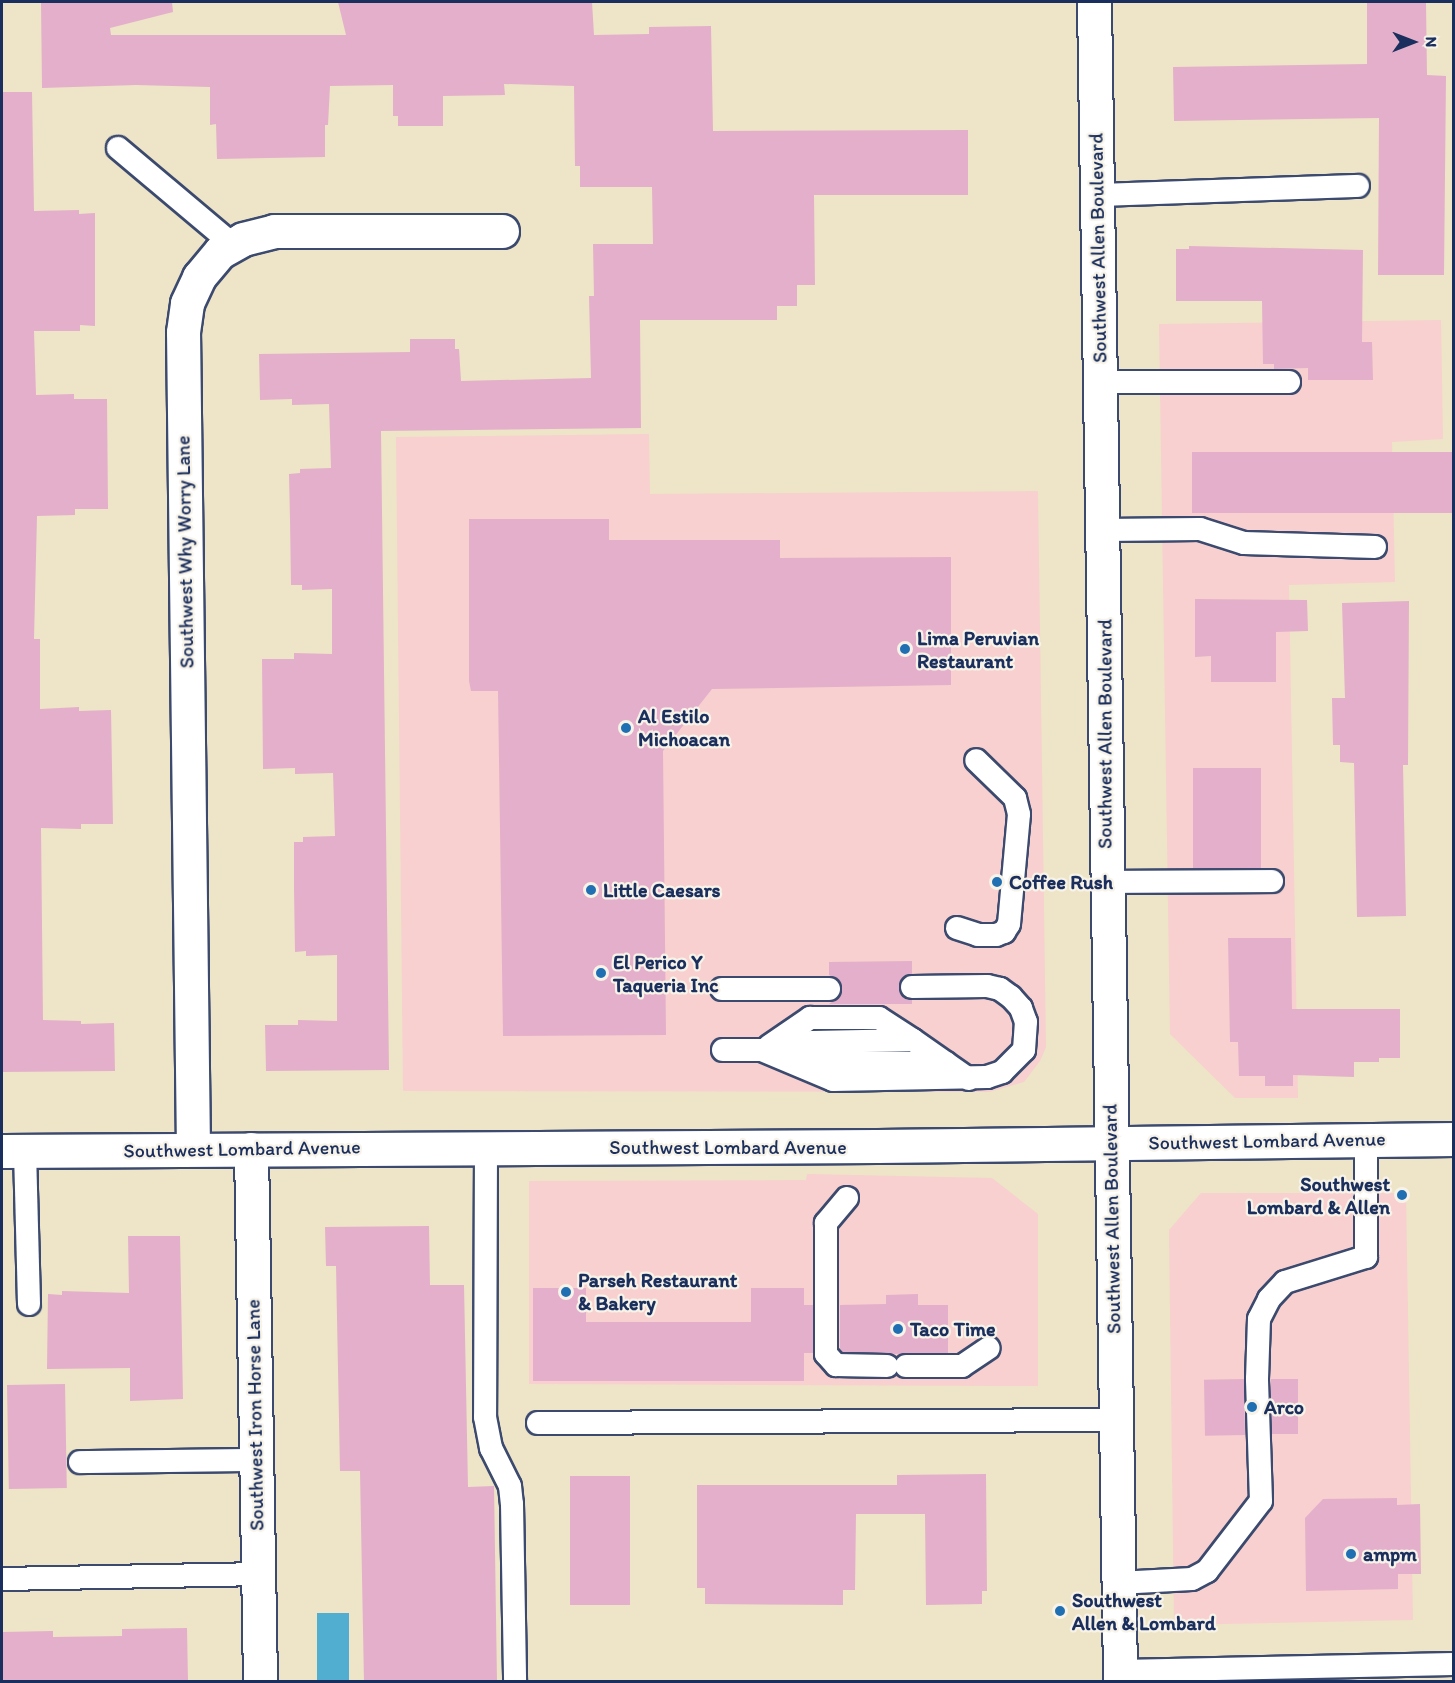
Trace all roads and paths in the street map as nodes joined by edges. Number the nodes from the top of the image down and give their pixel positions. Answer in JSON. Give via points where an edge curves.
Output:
{"nodes":[{"id":1,"x":1094,"y":2,"type":"edge"},
{"id":2,"x":118,"y":148,"type":"dead end"},
{"id":3,"x":1358,"y":186,"type":"dead end"},
{"id":4,"x":1097,"y":195,"type":"junction"},
{"id":5,"x":502,"y":231,"type":"dead end"},
{"id":6,"x":233,"y":246,"type":"junction"},
{"id":7,"x":1100,"y":382,"type":"junction"},
{"id":8,"x":1289,"y":382,"type":"dead end"},
{"id":9,"x":1103,"y":530,"type":"junction"},
{"id":10,"x":1375,"y":547,"type":"dead end"},
{"id":11,"x":976,"y":760,"type":"dead end"},
{"id":12,"x":1272,"y":881,"type":"dead end"},
{"id":13,"x":1107,"y":882,"type":"junction"},
{"id":14,"x":957,"y":928,"type":"dead end"},
{"id":15,"x":912,"y":987,"type":"dead end"},
{"id":16,"x":722,"y":989,"type":"dead end"},
{"id":17,"x":829,"y":989,"type":"dead end"},
{"id":18,"x":723,"y":1050,"type":"dead end"},
{"id":19,"x":762,"y":1050,"type":"junction"},
{"id":20,"x":793,"y":1062,"type":"junction"},
{"id":21,"x":946,"y":1063,"type":"junction"},
{"id":22,"x":969,"y":1079,"type":"junction"},
{"id":23,"x":1454,"y":1139,"type":"edge"},
{"id":24,"x":1365,"y":1140,"type":"junction"},
{"id":25,"x":1110,"y":1143,"type":"junction"},
{"id":26,"x":486,"y":1148,"type":"junction"},
{"id":27,"x":193,"y":1149,"type":"junction"},
{"id":28,"x":251,"y":1149,"type":"junction"},
{"id":29,"x":13,"y":1151,"type":"edge"},
{"id":30,"x":847,"y":1198,"type":"dead end"},
{"id":31,"x":29,"y":1304,"type":"dead end"},
{"id":32,"x":988,"y":1348,"type":"dead end"},
{"id":33,"x":1116,"y":1420,"type":"junction"},
{"id":34,"x":538,"y":1423,"type":"dead end"},
{"id":35,"x":256,"y":1460,"type":"junction"},
{"id":36,"x":80,"y":1462,"type":"dead end"},
{"id":37,"x":258,"y":1574,"type":"junction"},
{"id":38,"x":2,"y":1579,"type":"edge"},
{"id":39,"x":1118,"y":1582,"type":"junction"},
{"id":40,"x":1454,"y":1664,"type":"edge"},
{"id":41,"x":1120,"y":1676,"type":"edge"},
{"id":42,"x":260,"y":1682,"type":"edge"},
{"id":43,"x":515,"y":1682,"type":"edge"}],
"edges":[{"from":1,"to":4,"type":"street","name":"Southwest Allen Boulevard"},
{"from":2,"to":6,"type":"lane"},
{"from":3,"to":4,"type":"lane"},
{"from":4,"to":7,"type":"street","name":"Southwest Allen Boulevard"},
{"from":5,"to":6,"type":"street","name":"Southwest Why Worry Lane","via":[[274,231],[243,239]]},
{"from":6,"to":27,"type":"street","name":"Southwest Why Worry Lane","via":[[220,252],[198,277],[187,303],[183,332]]},
{"from":7,"to":8,"type":"lane"},
{"from":7,"to":9,"type":"street","name":"Southwest Allen Boulevard"},
{"from":9,"to":10,"type":"lane","via":[[1200,529],[1244,543]]},
{"from":9,"to":13,"type":"street","name":"Southwest Allen Boulevard"},
{"from":11,"to":14,"type":"lane","via":[[1015,798],[1019,814],[1009,924],[996,935],[978,935]]},
{"from":12,"to":13,"type":"lane"},
{"from":13,"to":25,"type":"street","name":"Southwest Allen Boulevard"},
{"from":15,"to":22,"type":"lane","via":[[987,986],[1000,989],[1021,1008],[1026,1022],[1024,1050],[1002,1072]]},
{"from":16,"to":17,"type":"lane"},
{"from":18,"to":19,"type":"lane"},
{"from":19,"to":20,"type":"lane"},
{"from":19,"to":21,"type":"lane","via":[[813,1042],[913,1040]]},
{"from":20,"to":21,"type":"lane"},
{"from":20,"to":22,"type":"lane","via":[[833,1080]]},
{"from":21,"to":22,"type":"lane"},
{"from":23,"to":24,"type":"street","name":"Southwest Lombard Avenue"},
{"from":24,"to":25,"type":"street","name":"Southwest Lombard Avenue"},
{"from":24,"to":39,"type":"lane","via":[[1365,1257],[1285,1282],[1269,1299],[1259,1319],[1261,1501],[1207,1571],[1192,1580]]},
{"from":25,"to":26,"type":"street","name":"Southwest Lombard Avenue"},
{"from":25,"to":33,"type":"street","name":"Southwest Allen Boulevard"},
{"from":26,"to":28,"type":"street","name":"Southwest Lombard Avenue"},
{"from":26,"to":43,"type":"lane","via":[[485,1417],[491,1448],[510,1486]]},
{"from":27,"to":28,"type":"street","name":"Southwest Lombard Avenue"},
{"from":27,"to":29,"type":"street","name":"Southwest Lombard Avenue"},
{"from":28,"to":35,"type":"street","name":"Southwest Iron Horse Lane"},
{"from":29,"to":31,"type":"lane"},
{"from":30,"to":32,"type":"lane","via":[[826,1223],[826,1354],[836,1365],[962,1366]]},
{"from":33,"to":34,"type":"lane"},
{"from":33,"to":39,"type":"street","name":"Southwest Allen Boulevard"},
{"from":35,"to":36,"type":"lane"},
{"from":35,"to":37,"type":"street","name":"Southwest Iron Horse Lane"},
{"from":37,"to":38,"type":"lane"},
{"from":37,"to":42,"type":"street","name":"Southwest Iron Horse Lane"},
{"from":39,"to":41,"type":"street","name":"Southwest Allen Boulevard"},
{"from":40,"to":41,"type":"lane"}]}
